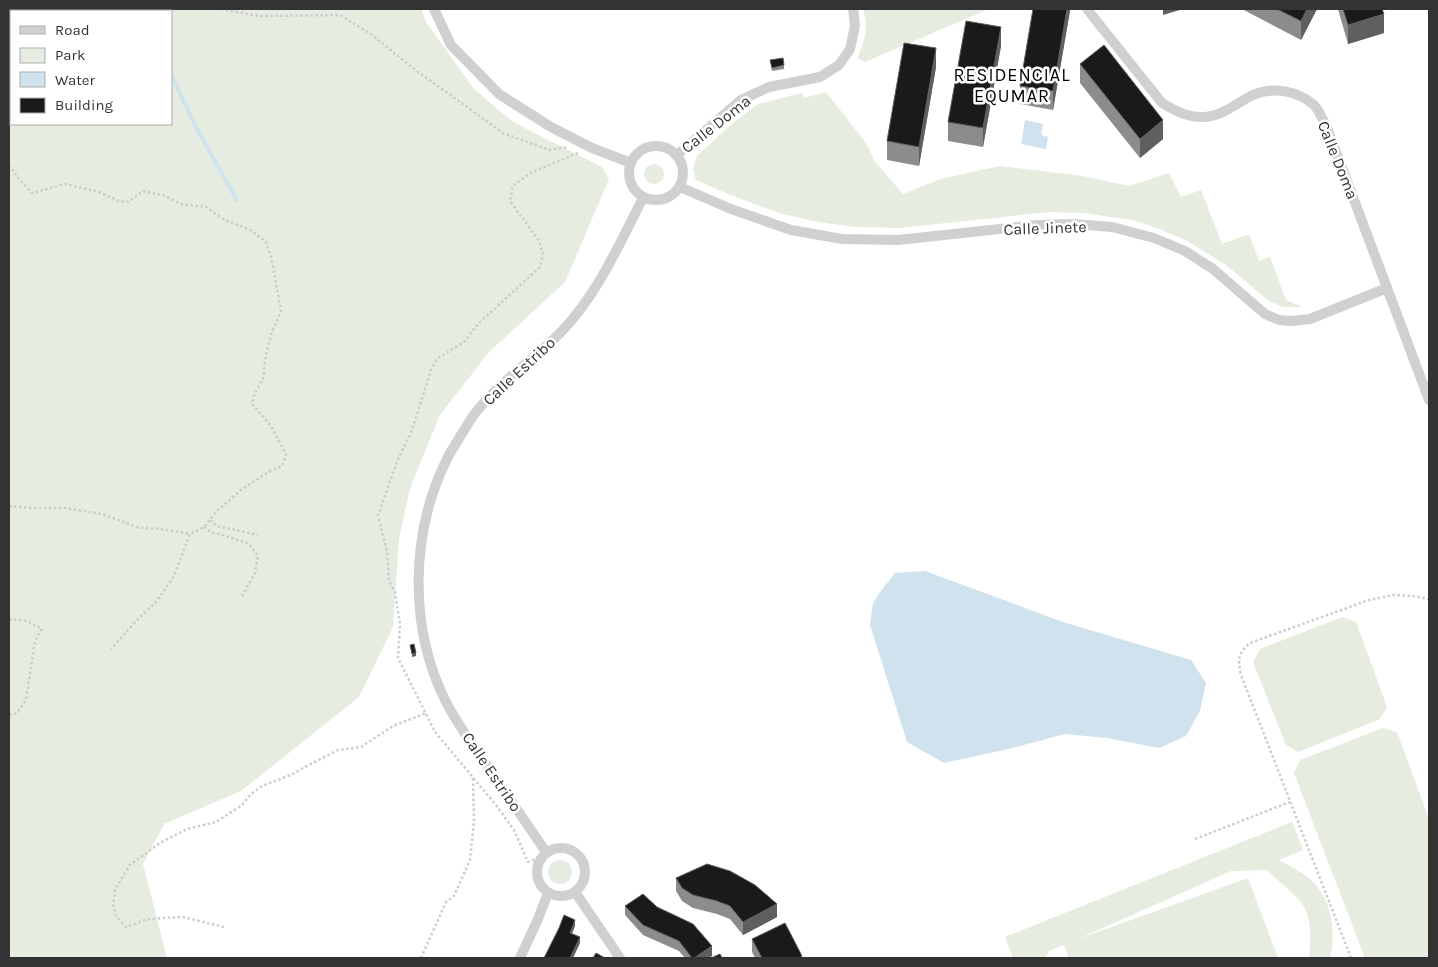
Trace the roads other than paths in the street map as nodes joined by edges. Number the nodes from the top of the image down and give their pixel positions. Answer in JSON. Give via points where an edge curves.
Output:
{"nodes":[{"id":1,"x":434,"y":9,"type":"edge"},
{"id":2,"x":853,"y":9,"type":"edge"},
{"id":3,"x":1087,"y":9,"type":"edge"},
{"id":4,"x":677,"y":155,"type":"junction"},
{"id":5,"x":630,"y":163,"type":"junction"},
{"id":6,"x":680,"y":187,"type":"junction"},
{"id":7,"x":644,"y":198,"type":"junction"},
{"id":8,"x":1387,"y":288,"type":"junction"},
{"id":9,"x":1429,"y":400,"type":"edge"},
{"id":10,"x":543,"y":855,"type":"junction"},
{"id":11,"x":575,"y":892,"type":"junction"},
{"id":12,"x":548,"y":893,"type":"junction"},
{"id":13,"x":520,"y":958,"type":"edge"},
{"id":14,"x":620,"y":958,"type":"edge"}],
"edges":[{"from":1,"to":5,"type":"street","via":[[452,45],[499,94],[551,127]]},
{"from":2,"to":4,"type":"street","name":"Calle Doma","via":[[855,26],[850,49],[839,65],[820,77],[769,87],[741,100]]},
{"from":3,"to":8,"type":"street","name":"Calle Doma","via":[[1162,102],[1174,111],[1202,118],[1221,114],[1255,94],[1272,90],[1302,96],[1316,106]]},
{"from":4,"to":5,"type":"street","via":[[670,149],[651,146],[635,155]]},
{"from":4,"to":6,"type":"street","via":[[683,171]]},
{"from":5,"to":7,"type":"street","via":[[632,187]]},
{"from":6,"to":7,"type":"street","via":[[660,201]]},
{"from":6,"to":8,"type":"street","name":"Calle Jinete","via":[[791,230],[842,239],[898,240],[1037,225],[1112,227],[1154,238],[1185,251],[1213,269],[1266,314],[1279,320],[1310,319]]},
{"from":7,"to":10,"type":"street","name":"Calle Estribo","via":[[610,265],[586,303],[561,332],[497,389],[473,416],[446,461],[432,494],[418,568],[425,640],[434,675],[446,703]]},
{"from":8,"to":9,"type":"street","name":"Calle Doma"},
{"from":10,"to":11,"type":"street","via":[[560,847],[568,848],[580,857],[584,864],[584,879]]},
{"from":10,"to":12,"type":"street","via":[[536,873]]},
{"from":11,"to":12,"type":"street","via":[[562,896]]},
{"from":11,"to":14,"type":"street"},
{"from":12,"to":13,"type":"street"}]}
